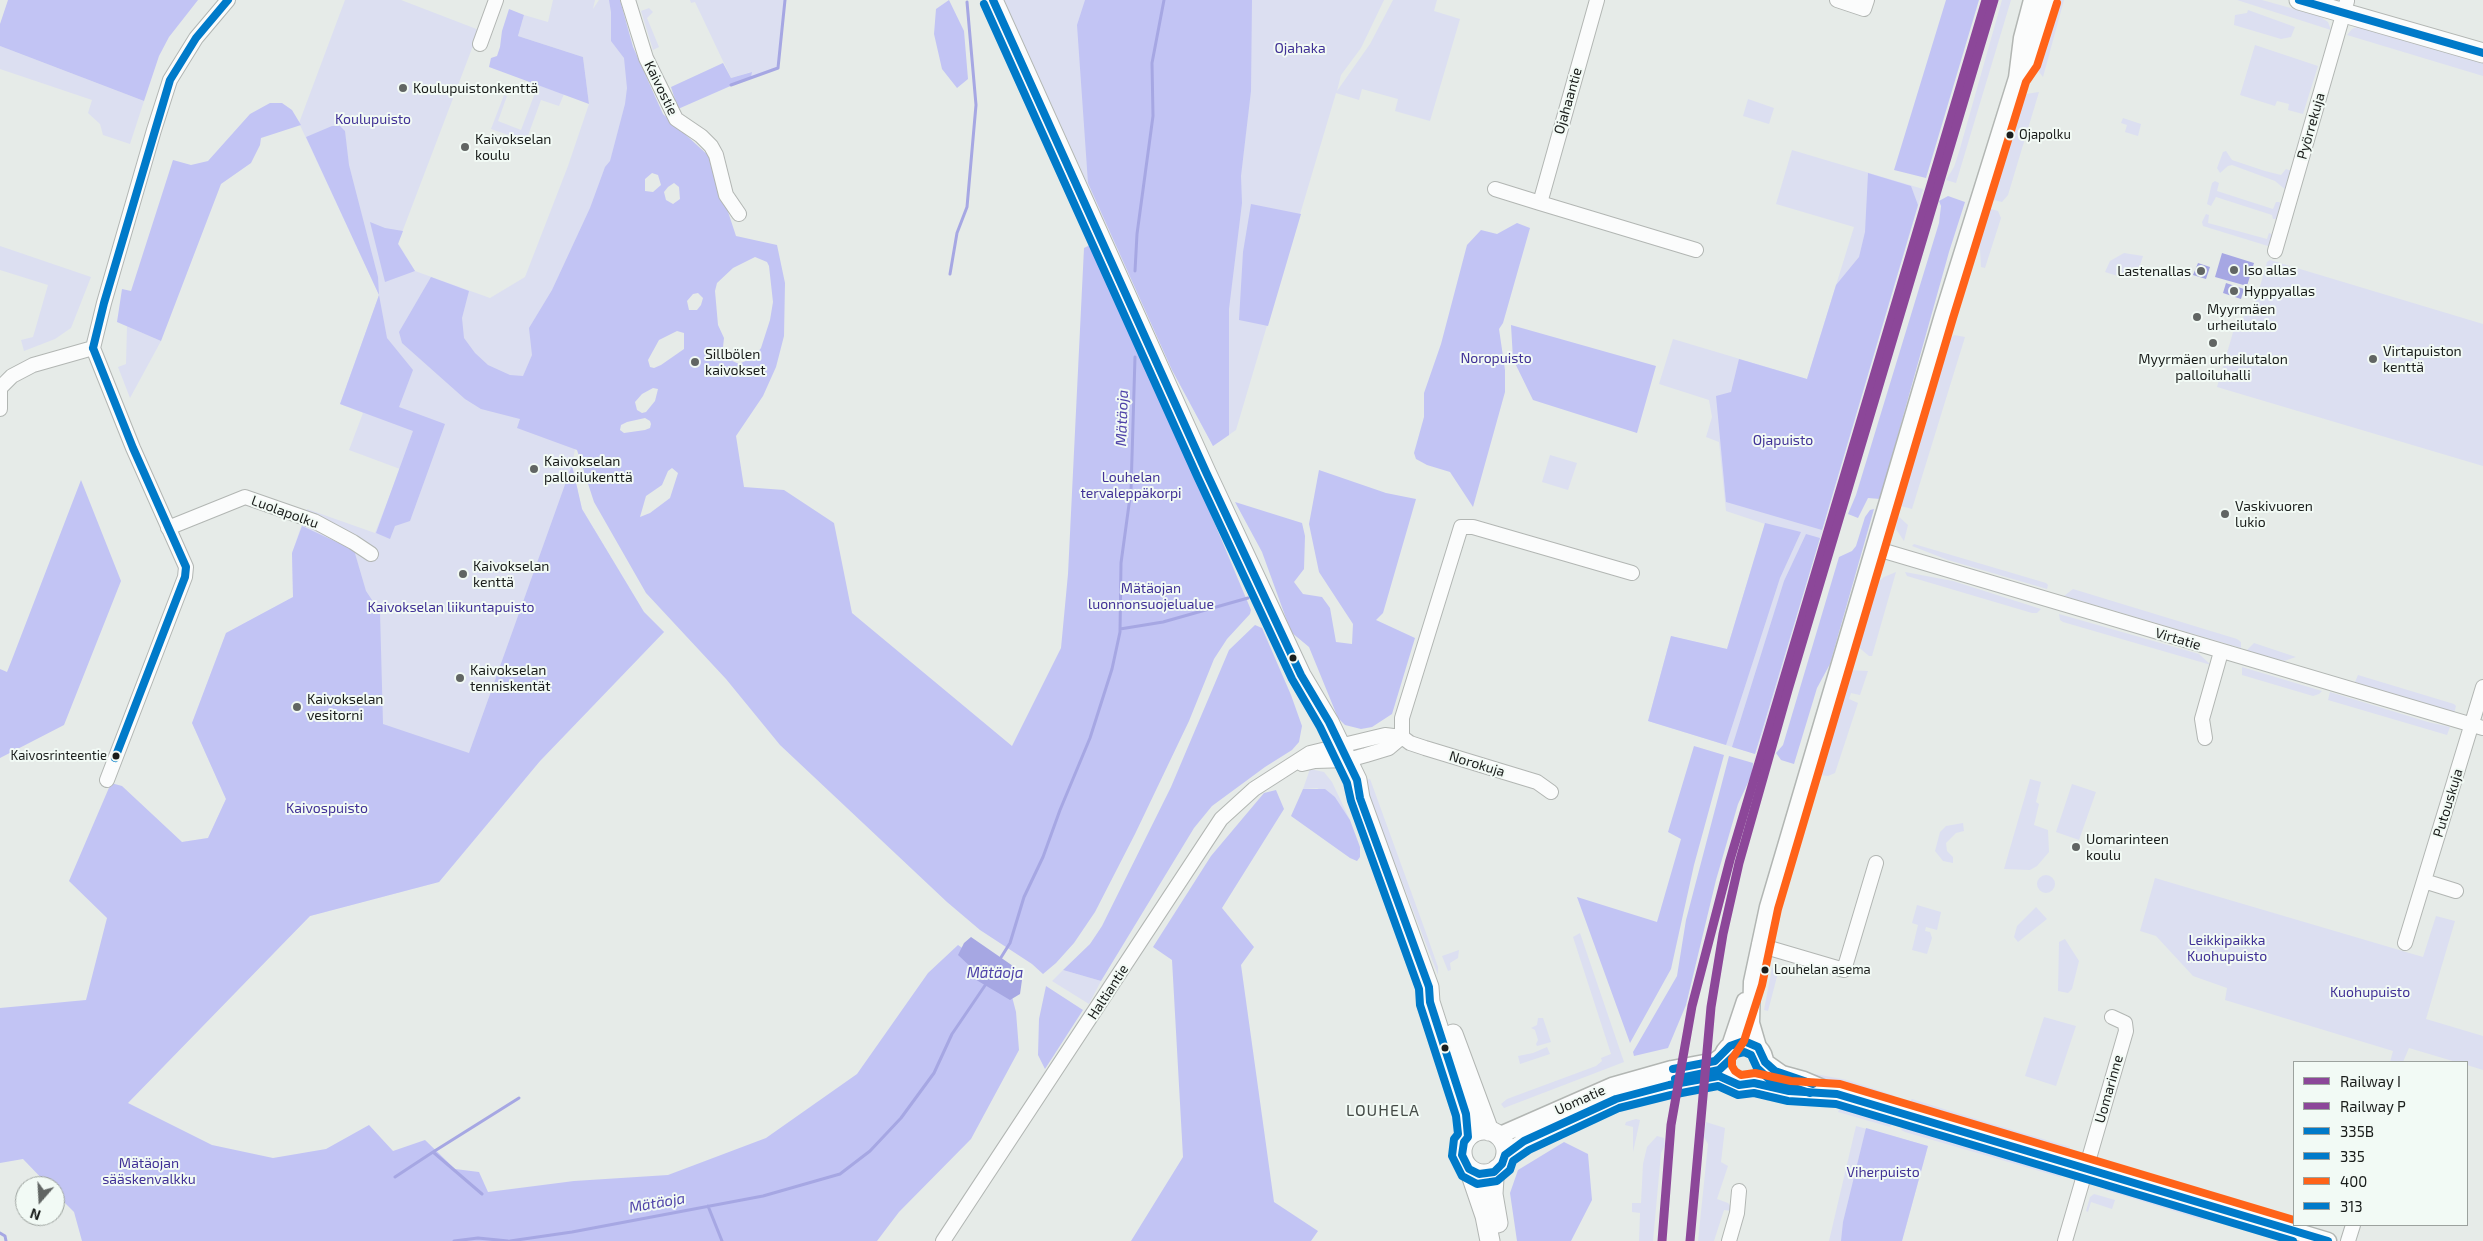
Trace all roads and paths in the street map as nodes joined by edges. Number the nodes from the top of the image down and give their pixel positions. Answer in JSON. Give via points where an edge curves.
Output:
{"nodes":[{"id":1,"x":228,"y":0,"type":"edge"},
{"id":2,"x":496,"y":0,"type":"edge"},
{"id":3,"x":628,"y":0,"type":"edge"},
{"id":4,"x":993,"y":0,"type":"edge"},
{"id":5,"x":1597,"y":0,"type":"edge"},
{"id":6,"x":1837,"y":0,"type":"edge"},
{"id":7,"x":1846,"y":0,"type":"edge"},
{"id":8,"x":2032,"y":0,"type":"edge"},
{"id":9,"x":2047,"y":0,"type":"edge"},
{"id":10,"x":2299,"y":0,"type":"edge"},
{"id":11,"x":1866,"y":3,"type":"edge"},
{"id":12,"x":2345,"y":4,"type":"edge"},
{"id":13,"x":2483,"y":40,"type":"edge"},
{"id":14,"x":480,"y":44,"type":"dead end"},
{"id":15,"x":2483,"y":53,"type":"edge"},
{"id":16,"x":2017,"y":78,"type":"junction"},
{"id":17,"x":1495,"y":189,"type":"dead end"},
{"id":18,"x":1540,"y":203,"type":"junction"},
{"id":19,"x":739,"y":214,"type":"dead end"},
{"id":20,"x":1696,"y":250,"type":"dead end"},
{"id":21,"x":2275,"y":251,"type":"dead end"},
{"id":22,"x":93,"y":348,"type":"junction"},
{"id":23,"x":0,"y":409,"type":"edge"},
{"id":24,"x":168,"y":528,"type":"junction"},
{"id":25,"x":1874,"y":548,"type":"junction"},
{"id":26,"x":370,"y":554,"type":"dead end"},
{"id":27,"x":1632,"y":573,"type":"dead end"},
{"id":28,"x":2221,"y":652,"type":"junction"},
{"id":29,"x":2483,"y":687,"type":"edge"},
{"id":30,"x":2477,"y":727,"type":"edge"},
{"id":31,"x":1402,"y":737,"type":"junction"},
{"id":32,"x":2205,"y":738,"type":"dead end"},
{"id":33,"x":1337,"y":754,"type":"junction"},
{"id":34,"x":107,"y":780,"type":"dead end"},
{"id":35,"x":1551,"y":792,"type":"dead end"},
{"id":36,"x":1876,"y":863,"type":"dead end"},
{"id":37,"x":2424,"y":881,"type":"junction"},
{"id":38,"x":2456,"y":891,"type":"dead end"},
{"id":39,"x":2404,"y":943,"type":"dead end"},
{"id":40,"x":1759,"y":945,"type":"junction"},
{"id":41,"x":1752,"y":982,"type":"junction"},
{"id":42,"x":1429,"y":987,"type":"junction"},
{"id":43,"x":2112,"y":1018,"type":"dead end"},
{"id":44,"x":1758,"y":1047,"type":"junction"},
{"id":45,"x":1726,"y":1051,"type":"junction"},
{"id":46,"x":1765,"y":1062,"type":"junction"},
{"id":47,"x":1727,"y":1078,"type":"junction"},
{"id":48,"x":1754,"y":1083,"type":"junction"},
{"id":49,"x":1837,"y":1094,"type":"junction"},
{"id":50,"x":1494,"y":1133,"type":"junction"},
{"id":51,"x":1468,"y":1136,"type":"junction"},
{"id":52,"x":1501,"y":1162,"type":"junction"},
{"id":53,"x":2086,"y":1168,"type":"junction"},
{"id":54,"x":1469,"y":1169,"type":"junction"},
{"id":55,"x":1739,"y":1192,"type":"dead end"},
{"id":56,"x":2353,"y":1226,"type":"edge"},
{"id":57,"x":943,"y":1241,"type":"edge"},
{"id":58,"x":1490,"y":1241,"type":"edge"},
{"id":59,"x":1502,"y":1241,"type":"edge"},
{"id":60,"x":1729,"y":1241,"type":"edge"},
{"id":61,"x":2065,"y":1241,"type":"edge"},
{"id":62,"x":2328,"y":1241,"type":"edge"},
{"id":63,"x":2348,"y":1241,"type":"edge"}],
"edges":[{"from":1,"to":22,"type":"street","via":[[196,38],[170,80]]},
{"from":2,"to":14,"type":"street"},
{"from":3,"to":19,"type":"street","name":"Kaivostie","via":[[646,58],[676,119],[711,146],[726,195]]},
{"from":4,"to":33,"type":"main road"},
{"from":5,"to":18,"type":"street","name":"Ojahaantie"},
{"from":6,"to":11,"type":"street","via":[[1864,9]]},
{"from":7,"to":11,"type":"street"},
{"from":8,"to":16,"type":"street","via":[[2022,38]]},
{"from":9,"to":16,"type":"street","via":[[2028,62]]},
{"from":10,"to":12,"type":"main road"},
{"from":12,"to":13,"type":"main road"},
{"from":12,"to":15,"type":"main road"},
{"from":12,"to":21,"type":"street","name":"Pyörrekuja"},
{"from":16,"to":25,"type":"street"},
{"from":17,"to":18,"type":"street"},
{"from":18,"to":20,"type":"street"},
{"from":22,"to":23,"type":"street","via":[[33,365],[12,376],[0,388]]},
{"from":22,"to":24,"type":"street"},
{"from":24,"to":26,"type":"street","name":"Luolapolku","via":[[245,497],[314,521]]},
{"from":24,"to":34,"type":"street","via":[[186,567],[186,577]]},
{"from":25,"to":28,"type":"street","name":"Virtatie"},
{"from":25,"to":40,"type":"street"},
{"from":27,"to":31,"type":"street","via":[[1473,527],[1461,527],[1402,718]]},
{"from":28,"to":30,"type":"street","name":"Virtatie"},
{"from":28,"to":32,"type":"street","via":[[2202,720]]},
{"from":29,"to":30,"type":"street","name":"Putouskuja"},
{"from":30,"to":37,"type":"street","name":"Putouskuja"},
{"from":31,"to":33,"type":"street","via":[[1389,748]]},
{"from":31,"to":35,"type":"street","name":"Norokuja","via":[[1410,743],[1536,782]]},
{"from":33,"to":42,"type":"main road","via":[[1359,785],[1360,798]]},
{"from":33,"to":57,"type":"street","name":"Haltiantie","via":[[1310,753],[1254,789],[1221,819]]},
{"from":36,"to":40,"type":"street","via":[[1844,970]]},
{"from":37,"to":38,"type":"street"},
{"from":37,"to":39,"type":"street","name":"Putouskuja"},
{"from":40,"to":41,"type":"street"},
{"from":41,"to":44,"type":"street","via":[[1751,1023]]},
{"from":41,"to":45,"type":"street","via":[[1737,1030]]},
{"from":42,"to":50,"type":"main road","via":[[1439,996]]},
{"from":42,"to":51,"type":"main road","via":[[1430,1002],[1466,1114]]},
{"from":43,"to":53,"type":"street","name":"Uomarinne","via":[[2125,1023],[2126,1031]]},
{"from":44,"to":45,"type":"street","via":[[1744,1041]]},
{"from":44,"to":46,"type":"street"},
{"from":45,"to":47,"type":"street","via":[[1722,1068]]},
{"from":45,"to":50,"type":"street","name":"Uomatie","via":[[1715,1061],[1612,1086]]},
{"from":46,"to":48,"type":"street","via":[[1762,1075]]},
{"from":46,"to":49,"type":"street","via":[[1782,1074]]},
{"from":47,"to":48,"type":"street","via":[[1739,1085]]},
{"from":47,"to":52,"type":"street","name":"Uomatie","via":[[1714,1076],[1616,1099],[1524,1141]]},
{"from":48,"to":49,"type":"street","via":[[1789,1091]]},
{"from":49,"to":53,"type":"street"},
{"from":50,"to":51,"type":"main road","via":[[1479,1131]]},
{"from":50,"to":52,"type":"main road","via":[[1504,1144]]},
{"from":51,"to":54,"type":"main road","via":[[1462,1155]]},
{"from":52,"to":54,"type":"main road","via":[[1483,1174]]},
{"from":52,"to":59,"type":"main road","via":[[1494,1178],[1493,1194]]},
{"from":53,"to":61,"type":"street"},
{"from":53,"to":62,"type":"street"},
{"from":54,"to":58,"type":"main road","via":[[1486,1216]]},
{"from":55,"to":60,"type":"street"},
{"from":56,"to":63,"type":"street"}]}
